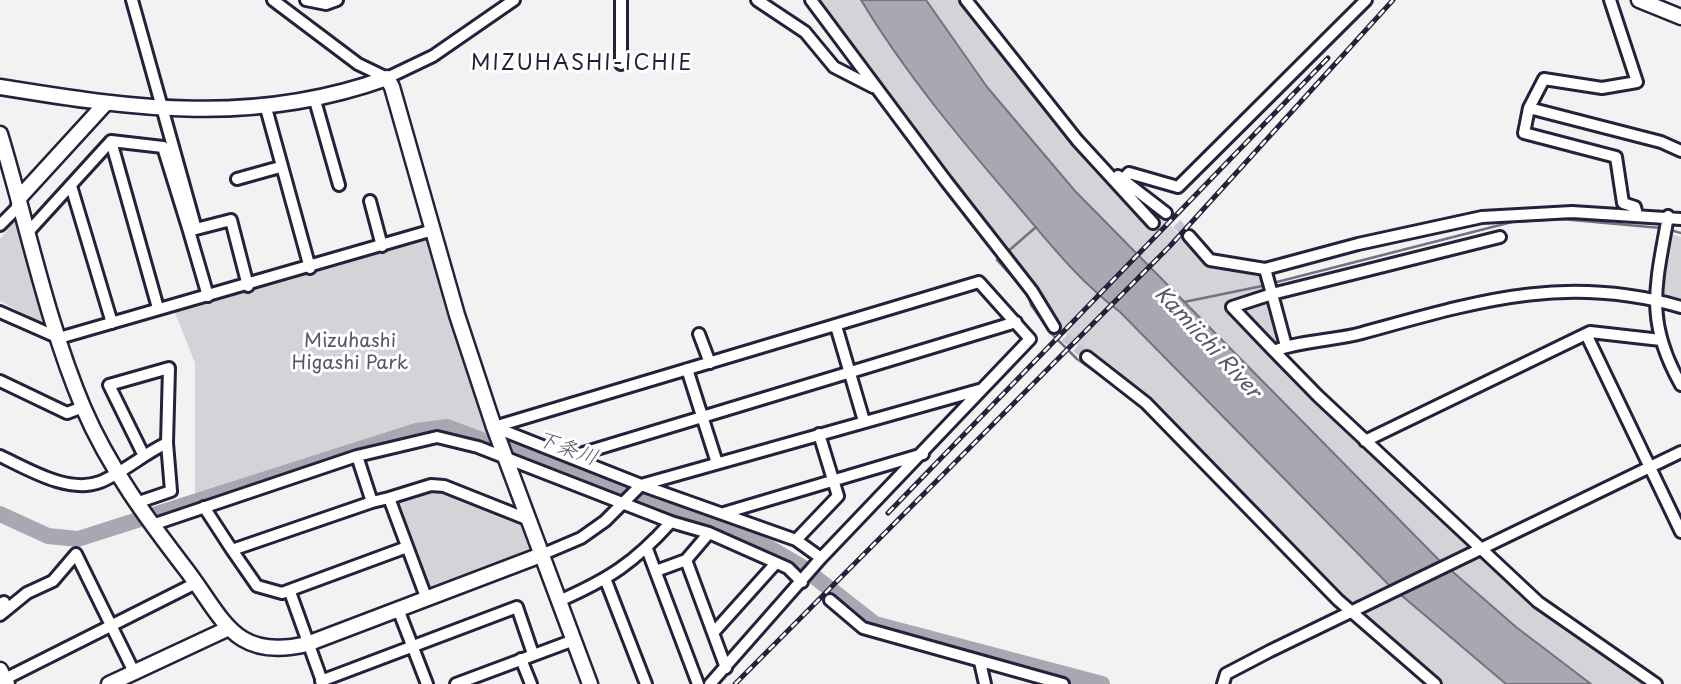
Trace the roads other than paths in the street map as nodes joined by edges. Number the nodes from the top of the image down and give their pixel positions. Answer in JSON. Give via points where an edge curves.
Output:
{"nodes":[{"id":1,"x":132,"y":0,"type":"edge"},
{"id":2,"x":273,"y":0,"type":"edge"},
{"id":3,"x":306,"y":0,"type":"edge"},
{"id":4,"x":337,"y":0,"type":"edge"},
{"id":5,"x":514,"y":0,"type":"edge"},
{"id":6,"x":621,"y":0,"type":"edge"},
{"id":7,"x":757,"y":0,"type":"edge"},
{"id":8,"x":811,"y":0,"type":"edge"},
{"id":9,"x":966,"y":0,"type":"edge"},
{"id":10,"x":1366,"y":0,"type":"edge"},
{"id":11,"x":1610,"y":0,"type":"edge"},
{"id":12,"x":1639,"y":0,"type":"edge"},
{"id":13,"x":1681,"y":17,"type":"edge"},
{"id":14,"x":621,"y":64,"type":"dead end"},
{"id":15,"x":387,"y":78,"type":"junction"},
{"id":16,"x":0,"y":87,"type":"edge"},
{"id":17,"x":876,"y":88,"type":"junction"},
{"id":18,"x":314,"y":97,"type":"junction"},
{"id":19,"x":105,"y":104,"type":"junction"},
{"id":20,"x":266,"y":108,"type":"junction"},
{"id":21,"x":1529,"y":108,"type":"junction"},
{"id":22,"x":161,"y":110,"type":"junction"},
{"id":23,"x":0,"y":134,"type":"edge"},
{"id":24,"x":111,"y":141,"type":"junction"},
{"id":25,"x":1681,"y":151,"type":"edge"},
{"id":26,"x":281,"y":167,"type":"junction"},
{"id":27,"x":1104,"y":169,"type":"junction"},
{"id":28,"x":1123,"y":178,"type":"junction"},
{"id":29,"x":237,"y":179,"type":"dead end"},
{"id":30,"x":339,"y":185,"type":"dead end"},
{"id":31,"x":71,"y":186,"type":"junction"},
{"id":32,"x":19,"y":198,"type":"junction"},
{"id":33,"x":370,"y":201,"type":"dead end"},
{"id":34,"x":1166,"y":213,"type":"tunnel mouth"},
{"id":35,"x":1637,"y":215,"type":"junction"},
{"id":36,"x":1668,"y":216,"type":"junction"},
{"id":37,"x":1681,"y":219,"type":"edge"},
{"id":38,"x":1153,"y":223,"type":"dead end"},
{"id":39,"x":0,"y":225,"type":"edge"},
{"id":40,"x":29,"y":230,"type":"junction"},
{"id":41,"x":192,"y":230,"type":"junction"},
{"id":42,"x":433,"y":230,"type":"junction"},
{"id":43,"x":1189,"y":236,"type":"tunnel mouth"},
{"id":44,"x":1500,"y":237,"type":"dead end"},
{"id":45,"x":383,"y":246,"type":"junction"},
{"id":46,"x":310,"y":268,"type":"junction"},
{"id":47,"x":1265,"y":270,"type":"junction"},
{"id":48,"x":248,"y":286,"type":"junction"},
{"id":49,"x":1272,"y":295,"type":"junction"},
{"id":50,"x":208,"y":296,"type":"junction"},
{"id":51,"x":1654,"y":298,"type":"junction"},
{"id":52,"x":1681,"y":307,"type":"edge"},
{"id":53,"x":158,"y":308,"type":"junction"},
{"id":54,"x":0,"y":312,"type":"edge"},
{"id":55,"x":1016,"y":322,"type":"junction"},
{"id":56,"x":111,"y":323,"type":"junction"},
{"id":57,"x":836,"y":326,"type":"junction"},
{"id":58,"x":1054,"y":327,"type":"tunnel mouth"},
{"id":59,"x":699,"y":334,"type":"dead end"},
{"id":60,"x":1586,"y":334,"type":"junction"},
{"id":61,"x":59,"y":338,"type":"junction"},
{"id":62,"x":1661,"y":340,"type":"junction"},
{"id":63,"x":1286,"y":346,"type":"junction"},
{"id":64,"x":1274,"y":351,"type":"junction"},
{"id":65,"x":1087,"y":357,"type":"tunnel mouth"},
{"id":66,"x":710,"y":363,"type":"junction"},
{"id":67,"x":687,"y":369,"type":"junction"},
{"id":68,"x":849,"y":372,"type":"junction"},
{"id":69,"x":0,"y":381,"type":"edge"},
{"id":70,"x":1681,"y":385,"type":"edge"},
{"id":71,"x":982,"y":390,"type":"junction"},
{"id":72,"x":83,"y":407,"type":"junction"},
{"id":73,"x":702,"y":417,"type":"junction"},
{"id":74,"x":864,"y":421,"type":"junction"},
{"id":75,"x":495,"y":430,"type":"junction"},
{"id":76,"x":819,"y":434,"type":"junction"},
{"id":77,"x":1366,"y":441,"type":"junction"},
{"id":78,"x":167,"y":443,"type":"junction"},
{"id":79,"x":1681,"y":452,"type":"edge"},
{"id":80,"x":924,"y":453,"type":"junction"},
{"id":81,"x":143,"y":454,"type":"junction"},
{"id":82,"x":0,"y":456,"type":"edge"},
{"id":83,"x":357,"y":456,"type":"junction"},
{"id":84,"x":504,"y":456,"type":"junction"},
{"id":85,"x":570,"y":457,"type":"junction"},
{"id":86,"x":717,"y":463,"type":"junction"},
{"id":87,"x":1651,"y":467,"type":"junction"},
{"id":88,"x":115,"y":472,"type":"junction"},
{"id":89,"x":833,"y":481,"type":"junction"},
{"id":90,"x":639,"y":486,"type":"junction"},
{"id":91,"x":389,"y":498,"type":"junction"},
{"id":92,"x":622,"y":501,"type":"junction"},
{"id":93,"x":372,"y":502,"type":"junction"},
{"id":94,"x":204,"y":507,"type":"junction"},
{"id":95,"x":143,"y":513,"type":"junction"},
{"id":96,"x":724,"y":513,"type":"junction"},
{"id":97,"x":527,"y":519,"type":"junction"},
{"id":98,"x":671,"y":522,"type":"junction"},
{"id":99,"x":1681,"y":532,"type":"edge"},
{"id":100,"x":709,"y":533,"type":"junction"},
{"id":101,"x":796,"y":541,"type":"junction"},
{"id":102,"x":407,"y":547,"type":"junction"},
{"id":103,"x":647,"y":550,"type":"junction"},
{"id":104,"x":232,"y":551,"type":"junction"},
{"id":105,"x":1478,"y":551,"type":"junction"},
{"id":106,"x":541,"y":555,"type":"junction"},
{"id":107,"x":686,"y":560,"type":"junction"},
{"id":108,"x":820,"y":560,"type":"junction"},
{"id":109,"x":776,"y":563,"type":"junction"},
{"id":110,"x":656,"y":571,"type":"junction"},
{"id":111,"x":606,"y":580,"type":"junction"},
{"id":112,"x":804,"y":580,"type":"junction"},
{"id":113,"x":196,"y":583,"type":"junction"},
{"id":114,"x":290,"y":592,"type":"junction"},
{"id":115,"x":426,"y":597,"type":"junction"},
{"id":116,"x":830,"y":600,"type":"dead end"},
{"id":117,"x":559,"y":601,"type":"junction"},
{"id":118,"x":398,"y":609,"type":"junction"},
{"id":119,"x":1352,"y":611,"type":"junction"},
{"id":120,"x":0,"y":615,"type":"edge"},
{"id":121,"x":111,"y":625,"type":"junction"},
{"id":122,"x":228,"y":629,"type":"junction"},
{"id":123,"x":713,"y":633,"type":"junction"},
{"id":124,"x":574,"y":640,"type":"junction"},
{"id":125,"x":306,"y":644,"type":"junction"},
{"id":126,"x":413,"y":646,"type":"junction"},
{"id":127,"x":534,"y":654,"type":"junction"},
{"id":128,"x":521,"y":659,"type":"junction"},
{"id":129,"x":980,"y":662,"type":"junction"},
{"id":130,"x":726,"y":668,"type":"junction"},
{"id":131,"x":134,"y":672,"type":"junction"},
{"id":132,"x":4,"y":678,"type":"edge"},
{"id":133,"x":478,"y":680,"type":"edge"},
{"id":134,"x":322,"y":682,"type":"edge"},
{"id":135,"x":109,"y":684,"type":"edge"},
{"id":136,"x":427,"y":684,"type":"edge"},
{"id":137,"x":456,"y":684,"type":"edge"},
{"id":138,"x":531,"y":684,"type":"edge"},
{"id":139,"x":590,"y":684,"type":"edge"},
{"id":140,"x":646,"y":684,"type":"edge"},
{"id":141,"x":698,"y":684,"type":"edge"},
{"id":142,"x":710,"y":684,"type":"edge"},
{"id":143,"x":985,"y":684,"type":"edge"},
{"id":144,"x":1063,"y":684,"type":"edge"},
{"id":145,"x":1223,"y":684,"type":"edge"},
{"id":146,"x":1435,"y":684,"type":"edge"},
{"id":147,"x":1656,"y":684,"type":"edge"}],
"edges":[{"from":1,"to":22,"type":"street"},
{"from":2,"to":15,"type":"street","via":[[358,64]]},
{"from":3,"to":4,"type":"street","via":[[326,4]]},
{"from":5,"to":15,"type":"street","via":[[433,56]]},
{"from":6,"to":14,"type":"street"},
{"from":7,"to":17,"type":"street","via":[[804,32],[834,68]]},
{"from":8,"to":17,"type":"street"},
{"from":9,"to":27,"type":"street"},
{"from":10,"to":28,"type":"street","via":[[1178,187],[1129,173]]},
{"from":11,"to":21,"type":"street","via":[[1637,82],[1602,88],[1544,79]]},
{"from":12,"to":13,"type":"street"},
{"from":15,"to":18,"type":"street"},
{"from":15,"to":42,"type":"street"},
{"from":16,"to":19,"type":"street"},
{"from":17,"to":58,"type":"street","via":[[1032,291]]},
{"from":18,"to":20,"type":"street"},
{"from":18,"to":30,"type":"street"},
{"from":19,"to":22,"type":"street"},
{"from":19,"to":32,"type":"street"},
{"from":20,"to":22,"type":"street"},
{"from":20,"to":26,"type":"street"},
{"from":21,"to":25,"type":"street"},
{"from":21,"to":35,"type":"street","via":[[1524,133],[1616,157],[1623,203],[1635,207]]},
{"from":22,"to":41,"type":"street"},
{"from":23,"to":32,"type":"street"},
{"from":24,"to":31,"type":"street"},
{"from":24,"to":41,"type":"street","via":[[163,147]]},
{"from":24,"to":53,"type":"street"},
{"from":26,"to":29,"type":"street"},
{"from":26,"to":46,"type":"street"},
{"from":27,"to":28,"type":"street"},
{"from":27,"to":38,"type":"street"},
{"from":28,"to":34,"type":"street"},
{"from":31,"to":40,"type":"street"},
{"from":31,"to":56,"type":"street"},
{"from":32,"to":39,"type":"street","via":[[16,209]]},
{"from":32,"to":40,"type":"street"},
{"from":33,"to":45,"type":"street"},
{"from":35,"to":36,"type":"street"},
{"from":35,"to":47,"type":"street","via":[[1482,217]]},
{"from":36,"to":37,"type":"street"},
{"from":36,"to":51,"type":"street"},
{"from":40,"to":61,"type":"street"},
{"from":41,"to":48,"type":"street","via":[[232,220]]},
{"from":41,"to":50,"type":"street"},
{"from":42,"to":45,"type":"street"},
{"from":42,"to":75,"type":"street"},
{"from":43,"to":47,"type":"street","via":[[1210,260]]},
{"from":44,"to":49,"type":"street"},
{"from":45,"to":46,"type":"street"},
{"from":46,"to":48,"type":"street"},
{"from":47,"to":49,"type":"street"},
{"from":48,"to":50,"type":"street"},
{"from":49,"to":63,"type":"street"},
{"from":49,"to":64,"type":"street","via":[[1232,307]]},
{"from":50,"to":53,"type":"street"},
{"from":51,"to":52,"type":"street"},
{"from":51,"to":62,"type":"street"},
{"from":51,"to":63,"type":"street","via":[[1581,290],[1525,293],[1432,312],[1359,334]]},
{"from":53,"to":56,"type":"street"},
{"from":54,"to":61,"type":"street"},
{"from":55,"to":57,"type":"street","via":[[979,282]]},
{"from":55,"to":68,"type":"street"},
{"from":55,"to":71,"type":"street","via":[[1030,339]]},
{"from":56,"to":61,"type":"street"},
{"from":57,"to":66,"type":"street"},
{"from":57,"to":68,"type":"street"},
{"from":59,"to":66,"type":"street"},
{"from":60,"to":62,"type":"street"},
{"from":60,"to":77,"type":"street"},
{"from":60,"to":87,"type":"street"},
{"from":61,"to":72,"type":"street"},
{"from":62,"to":70,"type":"street"},
{"from":63,"to":64,"type":"street"},
{"from":64,"to":77,"type":"street"},
{"from":65,"to":119,"type":"street","via":[[1146,403]]},
{"from":66,"to":67,"type":"street"},
{"from":67,"to":73,"type":"street"},
{"from":67,"to":75,"type":"street"},
{"from":68,"to":73,"type":"street"},
{"from":68,"to":74,"type":"street"},
{"from":69,"to":72,"type":"street","via":[[67,413]]},
{"from":71,"to":74,"type":"street"},
{"from":71,"to":80,"type":"street"},
{"from":72,"to":88,"type":"street"},
{"from":73,"to":85,"type":"street"},
{"from":73,"to":86,"type":"street"},
{"from":74,"to":76,"type":"street"},
{"from":75,"to":84,"type":"street"},
{"from":75,"to":85,"type":"street"},
{"from":76,"to":86,"type":"street"},
{"from":76,"to":89,"type":"street"},
{"from":77,"to":105,"type":"street"},
{"from":78,"to":81,"type":"street"},
{"from":78,"to":81,"type":"street","via":[[169,368],[109,385]]},
{"from":78,"to":95,"type":"street","via":[[171,491]]},
{"from":79,"to":87,"type":"street"},
{"from":80,"to":89,"type":"street"},
{"from":80,"to":108,"type":"street"},
{"from":81,"to":88,"type":"street"},
{"from":82,"to":88,"type":"street","via":[[61,481],[99,482]]},
{"from":83,"to":84,"type":"street","via":[[436,437]]},
{"from":83,"to":93,"type":"street"},
{"from":83,"to":94,"type":"street"},
{"from":84,"to":92,"type":"street"},
{"from":84,"to":97,"type":"street"},
{"from":85,"to":90,"type":"street"},
{"from":86,"to":90,"type":"street"},
{"from":87,"to":99,"type":"street"},
{"from":87,"to":105,"type":"street"},
{"from":88,"to":95,"type":"street"},
{"from":89,"to":96,"type":"street"},
{"from":89,"to":101,"type":"street","via":[[838,496]]},
{"from":90,"to":92,"type":"street"},
{"from":90,"to":96,"type":"street"},
{"from":91,"to":93,"type":"street"},
{"from":91,"to":97,"type":"street","via":[[430,485],[444,486]]},
{"from":91,"to":102,"type":"street"},
{"from":92,"to":98,"type":"street"},
{"from":92,"to":106,"type":"street","via":[[581,538]]},
{"from":93,"to":104,"type":"street"},
{"from":94,"to":95,"type":"street"},
{"from":94,"to":104,"type":"street"},
{"from":95,"to":113,"type":"street"},
{"from":96,"to":101,"type":"street"},
{"from":97,"to":106,"type":"street"},
{"from":98,"to":100,"type":"street"},
{"from":98,"to":103,"type":"street"},
{"from":100,"to":107,"type":"street"},
{"from":100,"to":109,"type":"street"},
{"from":101,"to":108,"type":"street"},
{"from":102,"to":114,"type":"street"},
{"from":102,"to":115,"type":"street"},
{"from":103,"to":110,"type":"street"},
{"from":103,"to":111,"type":"street"},
{"from":104,"to":114,"type":"street","via":[[257,586]]},
{"from":105,"to":119,"type":"street"},
{"from":105,"to":147,"type":"street","via":[[1538,602]]},
{"from":106,"to":115,"type":"street"},
{"from":106,"to":117,"type":"street"},
{"from":107,"to":110,"type":"street"},
{"from":107,"to":123,"type":"street"},
{"from":108,"to":112,"type":"street"},
{"from":109,"to":112,"type":"street"},
{"from":109,"to":123,"type":"street"},
{"from":110,"to":141,"type":"street"},
{"from":111,"to":117,"type":"street"},
{"from":111,"to":140,"type":"street"},
{"from":112,"to":130,"type":"street"},
{"from":113,"to":121,"type":"street"},
{"from":113,"to":122,"type":"street"},
{"from":114,"to":125,"type":"street"},
{"from":115,"to":118,"type":"street"},
{"from":116,"to":129,"type":"street","via":[[863,628]]},
{"from":117,"to":124,"type":"street"},
{"from":118,"to":125,"type":"street"},
{"from":118,"to":126,"type":"street"},
{"from":119,"to":145,"type":"street","via":[[1226,674]]},
{"from":119,"to":146,"type":"street"},
{"from":120,"to":121,"type":"street","via":[[27,593],[53,581],[76,554]]},
{"from":121,"to":131,"type":"street"},
{"from":121,"to":132,"type":"street"},
{"from":122,"to":125,"type":"street","via":[[263,647],[285,649]]},
{"from":122,"to":131,"type":"street"},
{"from":123,"to":130,"type":"street"},
{"from":124,"to":127,"type":"street"},
{"from":124,"to":139,"type":"street"},
{"from":125,"to":134,"type":"street"},
{"from":126,"to":127,"type":"street","via":[[517,607]]},
{"from":126,"to":134,"type":"street"},
{"from":126,"to":136,"type":"street"},
{"from":127,"to":128,"type":"street"},
{"from":128,"to":133,"type":"street"},
{"from":128,"to":138,"type":"street"},
{"from":129,"to":143,"type":"street"},
{"from":129,"to":144,"type":"street"},
{"from":130,"to":142,"type":"street"},
{"from":131,"to":135,"type":"street"},
{"from":133,"to":137,"type":"street"}]}
